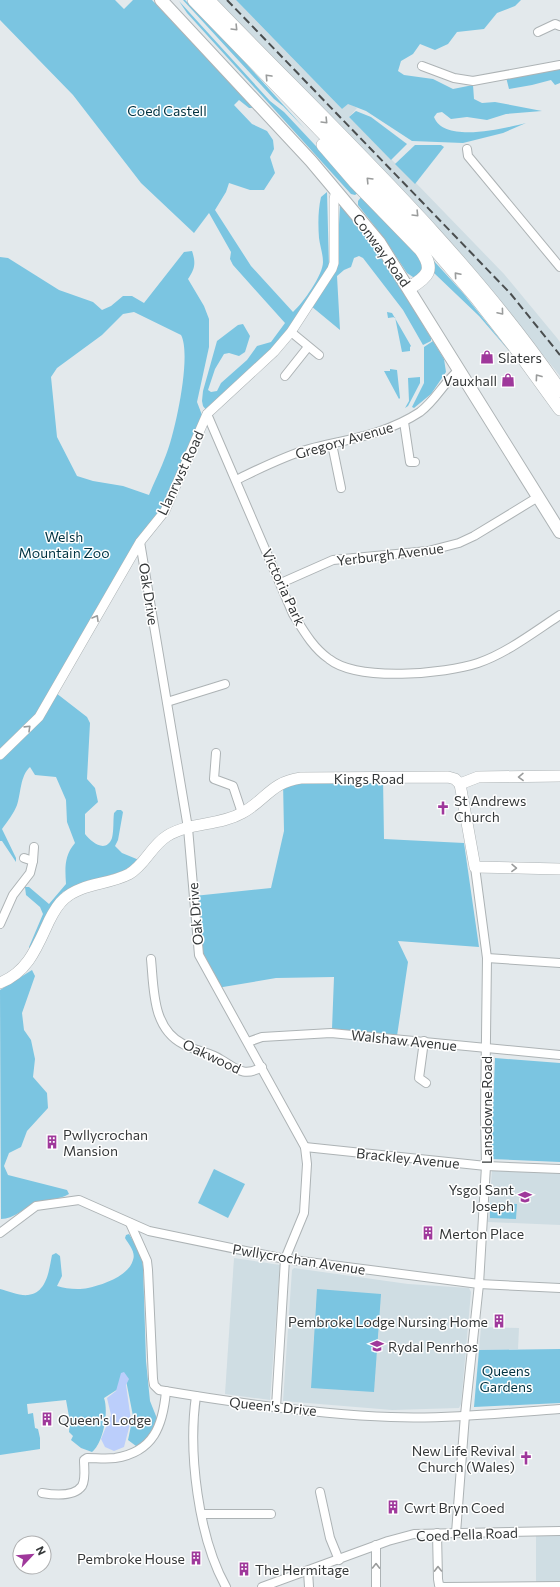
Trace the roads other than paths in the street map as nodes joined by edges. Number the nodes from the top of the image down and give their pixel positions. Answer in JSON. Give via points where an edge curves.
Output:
{"nodes":[{"id":1,"x":194,"y":0,"type":"edge"},
{"id":2,"x":208,"y":0,"type":"edge"},
{"id":3,"x":165,"y":2,"type":"edge"},
{"id":4,"x":560,"y":26,"type":"edge"},
{"id":5,"x":538,"y":32,"type":"dead end"},
{"id":6,"x":560,"y":65,"type":"edge"},
{"id":7,"x":422,"y":66,"type":"dead end"},
{"id":8,"x":288,"y":99,"type":"junction"},
{"id":9,"x":467,"y":149,"type":"dead end"},
{"id":10,"x":336,"y":190,"type":"junction"},
{"id":11,"x":560,"y":267,"type":"edge"},
{"id":12,"x":409,"y":288,"type":"junction"},
{"id":13,"x":291,"y":332,"type":"junction"},
{"id":14,"x":308,"y":347,"type":"junction"},
{"id":15,"x":535,"y":354,"type":"junction"},
{"id":16,"x":319,"y":355,"type":"dead end"},
{"id":17,"x":459,"y":370,"type":"junction"},
{"id":18,"x":285,"y":376,"type":"dead end"},
{"id":19,"x":560,"y":384,"type":"edge"},
{"id":20,"x":560,"y":391,"type":"edge"},
{"id":21,"x":560,"y":409,"type":"edge"},
{"id":22,"x":208,"y":414,"type":"junction"},
{"id":23,"x":404,"y":422,"type":"junction"},
{"id":24,"x":332,"y":444,"type":"junction"},
{"id":25,"x":415,"y":462,"type":"dead end"},
{"id":26,"x":236,"y":480,"type":"junction"},
{"id":27,"x":341,"y":488,"type":"dead end"},
{"id":28,"x":538,"y":497,"type":"junction"},
{"id":29,"x":560,"y":532,"type":"edge"},
{"id":30,"x":140,"y":542,"type":"junction"},
{"id":31,"x":281,"y":583,"type":"junction"},
{"id":32,"x":560,"y":616,"type":"edge"},
{"id":33,"x":225,"y":684,"type":"dead end"},
{"id":34,"x":167,"y":702,"type":"junction"},
{"id":35,"x":216,"y":753,"type":"dead end"},
{"id":36,"x":0,"y":755,"type":"edge"},
{"id":37,"x":560,"y":776,"type":"edge"},
{"id":38,"x":460,"y":784,"type":"junction"},
{"id":39,"x":242,"y":813,"type":"junction"},
{"id":40,"x":188,"y":828,"type":"junction"},
{"id":41,"x":34,"y":847,"type":"dead end"},
{"id":42,"x":24,"y":858,"type":"dead end"},
{"id":43,"x":33,"y":861,"type":"junction"},
{"id":44,"x":475,"y":868,"type":"junction"},
{"id":45,"x":560,"y":869,"type":"edge"},
{"id":46,"x":0,"y":924,"type":"edge"},
{"id":47,"x":487,"y":958,"type":"junction"},
{"id":48,"x":151,"y":959,"type":"dead end"},
{"id":49,"x":560,"y":963,"type":"edge"},
{"id":50,"x":0,"y":983,"type":"edge"},
{"id":51,"x":424,"y":1041,"type":"junction"},
{"id":52,"x":248,"y":1042,"type":"junction"},
{"id":53,"x":486,"y":1048,"type":"junction"},
{"id":54,"x":560,"y":1055,"type":"edge"},
{"id":55,"x":262,"y":1067,"type":"junction"},
{"id":56,"x":426,"y":1083,"type":"dead end"},
{"id":57,"x":305,"y":1147,"type":"junction"},
{"id":58,"x":486,"y":1166,"type":"junction"},
{"id":59,"x":560,"y":1169,"type":"edge"},
{"id":60,"x":130,"y":1223,"type":"junction"},
{"id":61,"x":0,"y":1233,"type":"edge"},
{"id":62,"x":285,"y":1259,"type":"junction"},
{"id":63,"x":479,"y":1284,"type":"junction"},
{"id":64,"x":560,"y":1288,"type":"edge"},
{"id":65,"x":166,"y":1391,"type":"junction"},
{"id":66,"x":196,"y":1396,"type":"junction"},
{"id":67,"x":276,"y":1407,"type":"junction"},
{"id":68,"x":560,"y":1409,"type":"edge"},
{"id":69,"x":465,"y":1415,"type":"junction"},
{"id":70,"x":320,"y":1492,"type":"dead end"},
{"id":71,"x":42,"y":1493,"type":"dead end"},
{"id":72,"x":202,"y":1514,"type":"junction"},
{"id":73,"x":271,"y":1514,"type":"dead end"},
{"id":74,"x":560,"y":1531,"type":"edge"},
{"id":75,"x":437,"y":1533,"type":"junction"},
{"id":76,"x":456,"y":1533,"type":"junction"},
{"id":77,"x":376,"y":1545,"type":"junction"},
{"id":78,"x":339,"y":1560,"type":"junction"},
{"id":79,"x":308,"y":1571,"type":"junction"},
{"id":80,"x":560,"y":1586,"type":"edge"},
{"id":81,"x":226,"y":1587,"type":"edge"},
{"id":82,"x":262,"y":1587,"type":"edge"},
{"id":83,"x":309,"y":1587,"type":"edge"},
{"id":84,"x":376,"y":1587,"type":"edge"}],
"edges":[{"from":8,"to":1,"type":"highway","one_way":true},
{"from":2,"to":15,"type":"highway","one_way":true,"via":[[437,236]]},
{"from":3,"to":10,"type":"main road","name":"Conway Road"},
{"from":4,"to":5,"type":"street","via":[[555,24]]},
{"from":6,"to":7,"type":"street","via":[[473,81],[454,78]]},
{"from":8,"to":12,"type":"highway","via":[[320,142],[355,182],[421,250],[426,258],[428,271],[425,278]]},
{"from":21,"to":8,"type":"highway","one_way":true,"via":[[504,332],[427,240]]},
{"from":9,"to":11,"type":"street","via":[[468,156]]},
{"from":10,"to":12,"type":"main road","name":"Conway Road","via":[[379,242]]},
{"from":10,"to":13,"type":"street","name":"Llanrwst Road","via":[[333,266]]},
{"from":12,"to":17,"type":"main road","name":"Conway Road"},
{"from":13,"to":14,"type":"street"},
{"from":13,"to":22,"type":"street","name":"Llanrwst Road","via":[[274,352]]},
{"from":14,"to":16,"type":"street"},
{"from":14,"to":18,"type":"street"},
{"from":15,"to":19,"type":"highway"},
{"from":15,"to":20,"type":"highway"},
{"from":17,"to":23,"type":"street","name":"Gregory Avenue","via":[[432,402]]},
{"from":17,"to":28,"type":"main road","name":"Conway Road"},
{"from":22,"to":26,"type":"street","name":"Victoria Park"},
{"from":22,"to":30,"type":"street","name":"Llanrwst Road","via":[[165,511]]},
{"from":23,"to":24,"type":"street","name":"Gregory Avenue","via":[[377,434]]},
{"from":23,"to":25,"type":"street","via":[[410,462]]},
{"from":24,"to":26,"type":"street","name":"Gregory Avenue","via":[[308,450]]},
{"from":24,"to":27,"type":"street"},
{"from":26,"to":31,"type":"street","name":"Victoria Park"},
{"from":28,"to":29,"type":"main road","name":"Conway Road"},
{"from":28,"to":31,"type":"street","name":"Yerburgh Avenue","via":[[459,543],[428,551],[333,560]]},
{"from":30,"to":34,"type":"street","name":"Oak Drive"},
{"from":36,"to":30,"type":"street","name":"Llanrwst Road","one_way":true,"via":[[39,717]]},
{"from":31,"to":32,"type":"street","name":"Victoria Park","via":[[293,614],[319,650],[329,660],[362,671],[405,674],[433,672],[478,663],[497,655]]},
{"from":33,"to":34,"type":"street"},
{"from":34,"to":40,"type":"street","name":"Oak Drive"},
{"from":35,"to":39,"type":"street","via":[[214,779],[233,786]]},
{"from":37,"to":38,"type":"main road","one_way":true,"via":[[478,777]]},
{"from":38,"to":39,"type":"main road","name":"Kings Road","via":[[455,779],[448,778],[292,779],[273,788]]},
{"from":38,"to":44,"type":"main road","name":"Lansdowne Road"},
{"from":39,"to":40,"type":"main road","name":"Kings Road","via":[[219,822]]},
{"from":40,"to":50,"type":"main road","name":"Kings Road","via":[[176,831],[162,840],[129,874],[81,889],[64,898],[58,904],[28,963],[14,976]]},
{"from":40,"to":52,"type":"street","name":"Oak Drive","via":[[199,955]]},
{"from":41,"to":43,"type":"street"},
{"from":42,"to":43,"type":"street"},
{"from":43,"to":46,"type":"street","via":[[30,873],[13,895]]},
{"from":44,"to":45,"type":"main road","one_way":true},
{"from":44,"to":47,"type":"street","name":"Lansdowne Road"},
{"from":47,"to":49,"type":"street"},
{"from":47,"to":53,"type":"street","name":"Lansdowne Road"},
{"from":48,"to":55,"type":"street","name":"Oakwood","via":[[155,1004],[162,1022],[174,1037],[183,1044],[210,1053],[241,1072]]},
{"from":51,"to":52,"type":"street","name":"Walshaw Avenue","via":[[331,1033],[262,1037]]},
{"from":51,"to":53,"type":"street","name":"Walshaw Avenue"},
{"from":51,"to":56,"type":"street","via":[[419,1078]]},
{"from":52,"to":55,"type":"street","name":"Oak Drive"},
{"from":53,"to":54,"type":"street","name":"Walshaw Avenue"},
{"from":53,"to":58,"type":"street","name":"Lansdowne Road"},
{"from":55,"to":57,"type":"street","name":"Oak Drive"},
{"from":57,"to":58,"type":"street","name":"Brackley Avenue"},
{"from":57,"to":62,"type":"street","name":"Oak Drive","via":[[307,1164],[304,1213]]},
{"from":58,"to":59,"type":"street","name":"Brackley Avenue"},
{"from":58,"to":63,"type":"street","name":"Lansdowne Road"},
{"from":60,"to":61,"type":"street","name":"Pwllycrochan Avenue","via":[[79,1200],[46,1205],[35,1213],[25,1214]]},
{"from":60,"to":62,"type":"street","name":"Pwllycrochan Avenue","via":[[148,1231]]},
{"from":60,"to":65,"type":"street","via":[[147,1261],[154,1385],[159,1390]]},
{"from":62,"to":63,"type":"street","name":"Pwllycrochan Avenue"},
{"from":62,"to":67,"type":"street","name":"Oak Drive"},
{"from":63,"to":64,"type":"street","name":"Pwllycrochan Avenue"},
{"from":63,"to":69,"type":"street","name":"Lansdowne Road"},
{"from":65,"to":66,"type":"street","name":"Queen's Drive"},
{"from":65,"to":71,"type":"street","via":[[160,1426],[150,1441],[137,1452],[115,1458],[87,1458],[84,1460],[85,1476],[82,1486],[74,1492]]},
{"from":66,"to":67,"type":"street","name":"Queen's Drive"},
{"from":66,"to":72,"type":"street","via":[[192,1422],[197,1490]]},
{"from":67,"to":69,"type":"street","name":"Queen's Drive","via":[[391,1417]]},
{"from":68,"to":69,"type":"street","name":"Queen's Drive"},
{"from":69,"to":76,"type":"street","name":"Lansdowne Road"},
{"from":70,"to":78,"type":"street","via":[[330,1538]]},
{"from":72,"to":73,"type":"street"},
{"from":72,"to":81,"type":"street","via":[[215,1566]]},
{"from":74,"to":76,"type":"street","name":"Coed Pella Road"},
{"from":75,"to":76,"type":"street","name":"Coed Pella Road"},
{"from":75,"to":77,"type":"street","name":"Coed Pella Road","via":[[414,1534]]},
{"from":80,"to":75,"type":"street","one_way":true,"via":[[443,1587],[439,1585],[438,1579]]},
{"from":77,"to":78,"type":"street","name":"Coed Pella Road"},
{"from":84,"to":77,"type":"street","one_way":true},
{"from":78,"to":79,"type":"street","name":"Coed Pella Road"},
{"from":79,"to":82,"type":"street","name":"Coed Pella Road"},
{"from":79,"to":83,"type":"street"}]}
